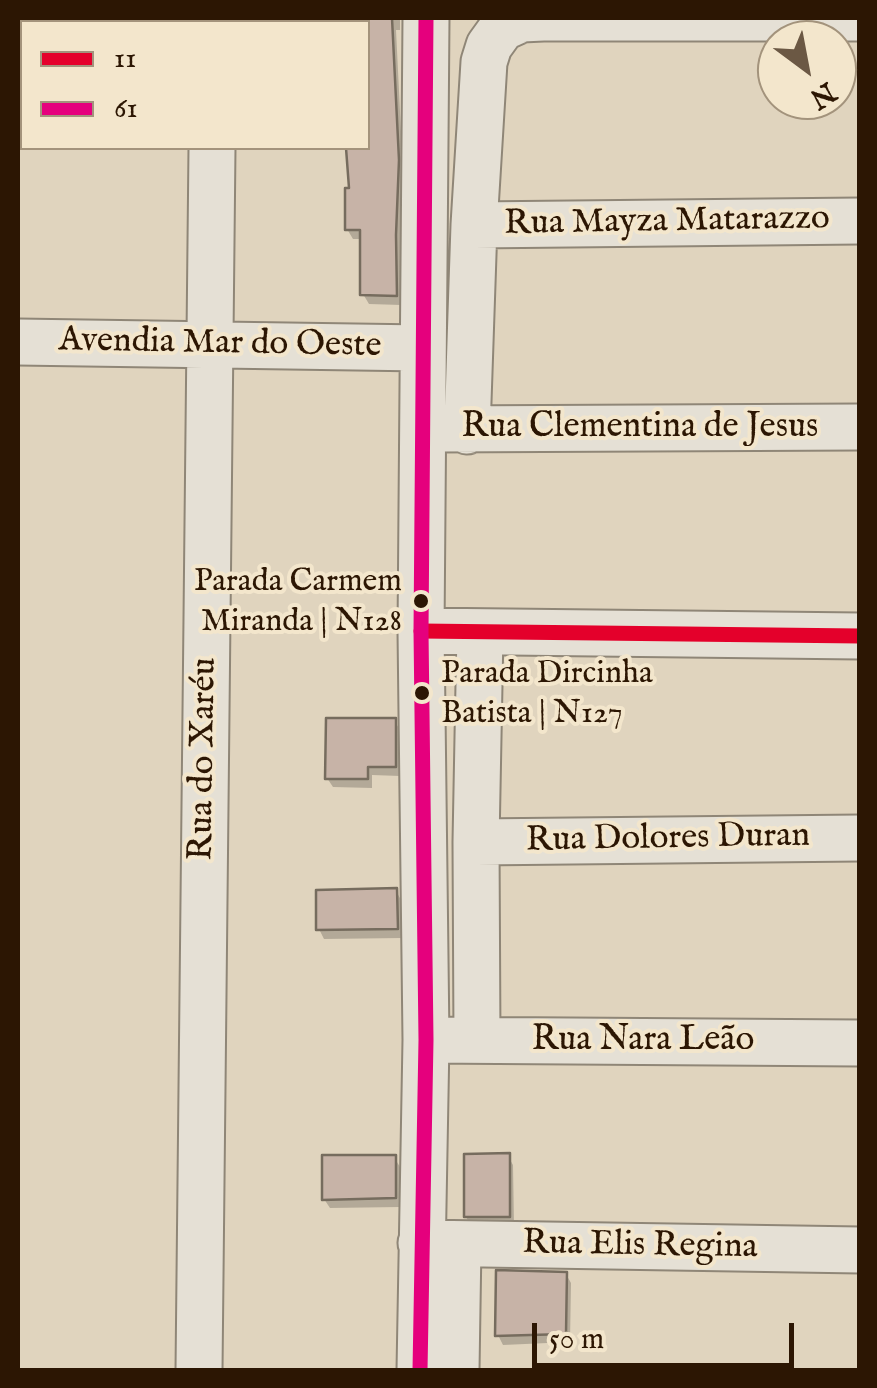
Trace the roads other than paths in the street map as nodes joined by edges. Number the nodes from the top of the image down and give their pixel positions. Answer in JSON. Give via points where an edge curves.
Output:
{"nodes":[{"id":1,"x":426,"y":18,"type":"edge"},
{"id":2,"x":536,"y":18,"type":"edge"},
{"id":3,"x":860,"y":18,"type":"edge"},
{"id":4,"x":212,"y":150,"type":"edge"},
{"id":5,"x":860,"y":221,"type":"edge"},
{"id":6,"x":474,"y":224,"type":"junction"},
{"id":7,"x":18,"y":342,"type":"edge"},
{"id":8,"x":209,"y":346,"type":"junction"},
{"id":9,"x":423,"y":348,"type":"junction"},
{"id":10,"x":422,"y":428,"type":"junction"},
{"id":11,"x":860,"y":428,"type":"edge"},
{"id":12,"x":467,"y":431,"type":"junction"},
{"id":13,"x":421,"y":631,"type":"junction"},
{"id":14,"x":480,"y":632,"type":"junction"},
{"id":15,"x":860,"y":636,"type":"edge"},
{"id":16,"x":860,"y":838,"type":"edge"},
{"id":17,"x":476,"y":842,"type":"junction"},
{"id":18,"x":426,"y":1040,"type":"junction"},
{"id":19,"x":477,"y":1040,"type":"junction"},
{"id":20,"x":860,"y":1043,"type":"edge"},
{"id":21,"x":439,"y":1244,"type":"junction"},
{"id":22,"x":860,"y":1250,"type":"edge"},
{"id":23,"x":200,"y":1370,"type":"edge"},
{"id":24,"x":420,"y":1370,"type":"edge"},
{"id":25,"x":456,"y":1370,"type":"edge"}],
"edges":[{"from":1,"to":9,"type":"street"},
{"from":2,"to":3,"type":"street"},
{"from":2,"to":6,"type":"street","via":[[502,28],[484,62]]},
{"from":4,"to":8,"type":"street","name":"Rua do Xaréu"},
{"from":5,"to":6,"type":"street","name":"Rua Mayza Matarazzo"},
{"from":6,"to":12,"type":"street"},
{"from":7,"to":8,"type":"street","name":"Avendia Mar do Oeste"},
{"from":8,"to":9,"type":"street","name":"Avendia Mar do Oeste"},
{"from":8,"to":23,"type":"street","name":"Rua do Xaréu"},
{"from":9,"to":10,"type":"street"},
{"from":10,"to":12,"type":"street","name":"Rua Clementina de Jesus"},
{"from":10,"to":13,"type":"street"},
{"from":11,"to":12,"type":"street","name":"Rua Clementina de Jesus"},
{"from":13,"to":14,"type":"street"},
{"from":13,"to":18,"type":"street"},
{"from":14,"to":15,"type":"street"},
{"from":14,"to":17,"type":"street"},
{"from":16,"to":17,"type":"street","name":"Rua Dolores Duran"},
{"from":17,"to":19,"type":"street"},
{"from":18,"to":19,"type":"street","name":"Rua Nara Leão"},
{"from":18,"to":21,"type":"street"},
{"from":19,"to":20,"type":"street","name":"Rua Nara Leão"},
{"from":21,"to":22,"type":"street","name":"Rua Elis Regina"},
{"from":21,"to":24,"type":"street"},
{"from":21,"to":25,"type":"street"}]}
